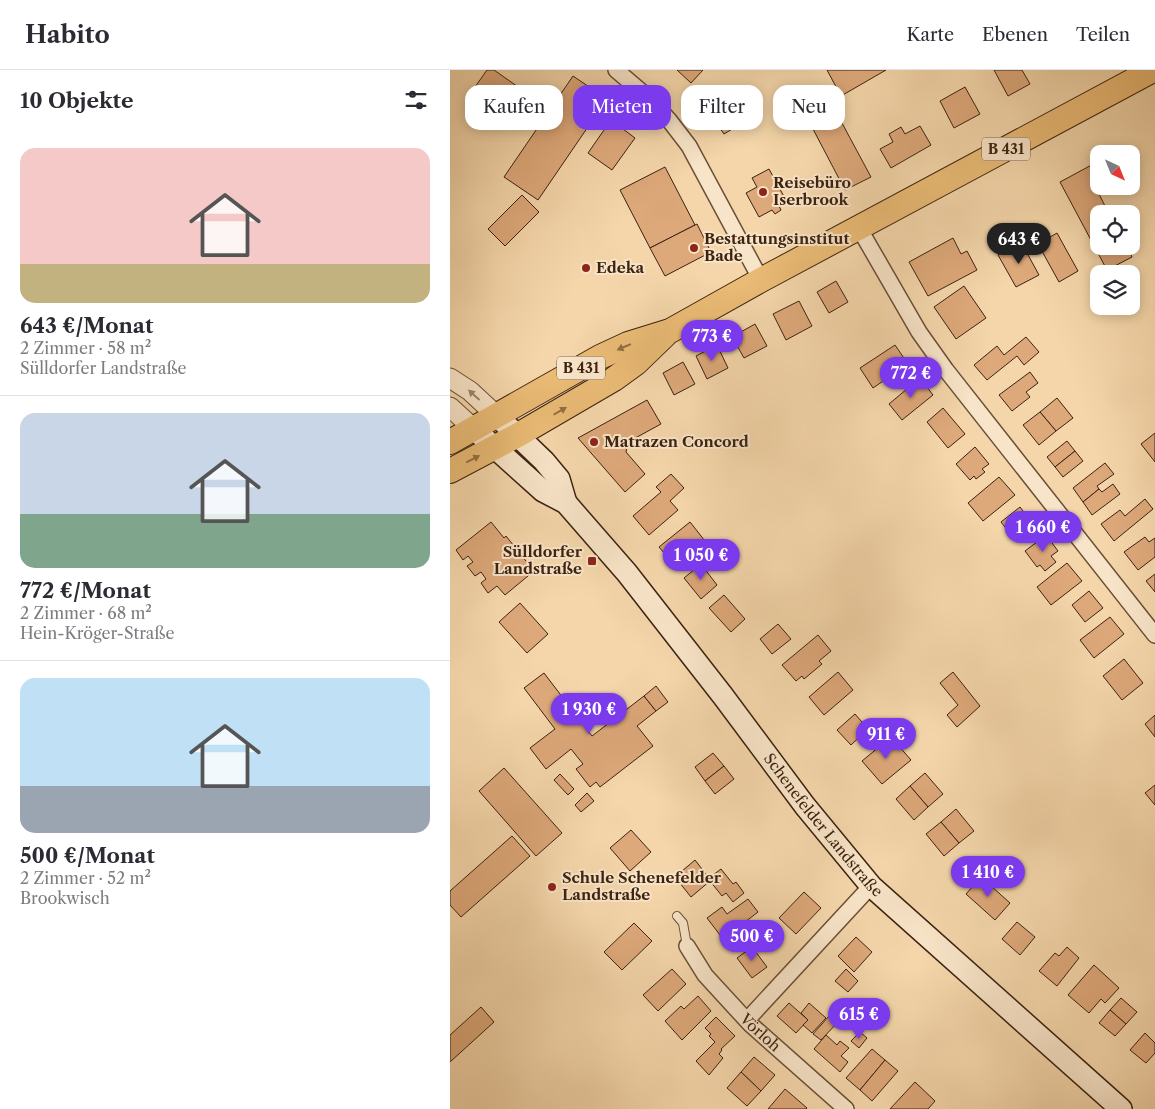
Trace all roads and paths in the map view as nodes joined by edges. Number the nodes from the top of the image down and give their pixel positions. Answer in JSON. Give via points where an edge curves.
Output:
{"nodes":[{"id":1,"x":616,"y":70,"type":"edge"},
{"id":2,"x":1145,"y":72,"type":"edge"},
{"id":3,"x":859,"y":228,"type":"junction"},
{"id":4,"x":761,"y":280,"type":"junction"},
{"id":5,"x":670,"y":331,"type":"junction"},
{"id":6,"x":450,"y":378,"type":"edge"},
{"id":7,"x":450,"y":407,"type":"edge"},
{"id":8,"x":497,"y":416,"type":"junction"},
{"id":9,"x":474,"y":429,"type":"junction"},
{"id":10,"x":518,"y":435,"type":"junction"},
{"id":11,"x":450,"y":442,"type":"edge"},
{"id":12,"x":496,"y":447,"type":"junction"},
{"id":13,"x":450,"y":471,"type":"edge"},
{"id":14,"x":566,"y":503,"type":"junction"},
{"id":15,"x":1155,"y":635,"type":"edge"},
{"id":16,"x":871,"y":886,"type":"junction"},
{"id":17,"x":677,"y":916,"type":"dead end"},
{"id":18,"x":686,"y":946,"type":"joint"},
{"id":19,"x":747,"y":1020,"type":"junction"},
{"id":20,"x":846,"y":1109,"type":"edge"},
{"id":21,"x":1121,"y":1109,"type":"edge"}],
"edges":[{"from":1,"to":4,"type":"street","via":[[656,106],[689,146]]},
{"from":2,"to":3,"type":"main road","number":"B 431"},
{"from":3,"to":4,"type":"main road","number":"B 431"},
{"from":3,"to":15,"type":"street","via":[[919,332],[946,370]]},
{"from":4,"to":5,"type":"main road","number":"B 431"},
{"from":5,"to":8,"type":"main road","number":"B 431","one_way":true,"via":[[600,357]]},
{"from":10,"to":5,"type":"main road","number":"B 431","one_way":true,"via":[[614,379]]},
{"from":8,"to":6,"type":"street","name":"Schenefelder Landstraße","one_way":true},
{"from":7,"to":9,"type":"street","name":"Schenefelder Landstraße"},
{"from":8,"to":9,"type":"main road","number":"B 431"},
{"from":8,"to":10,"type":"main road","name":"Schenefelder Landstraße"},
{"from":9,"to":11,"type":"main road","number":"B 431"},
{"from":9,"to":12,"type":"main road","name":"Schenefelder Landstraße"},
{"from":10,"to":12,"type":"main road","number":"B 431"},
{"from":10,"to":14,"type":"main road","name":"Schenefelder Landstraße","via":[[559,479]]},
{"from":13,"to":12,"type":"main road","number":"B 431","one_way":true},
{"from":12,"to":14,"type":"main road","name":"Schenefelder Landstraße","via":[[543,491]]},
{"from":14,"to":16,"type":"main road","name":"Schenefelder Landstraße","via":[[627,573],[805,806]]},
{"from":16,"to":19,"type":"street"},
{"from":16,"to":21,"type":"main road","name":"Schenefelder Landstraße"},
{"from":17,"to":18,"type":"lane","via":[[683,923]]},
{"from":18,"to":19,"type":"street","name":"Vörloh","via":[[705,975]]},
{"from":19,"to":20,"type":"street","name":"Vörloh"}]}
